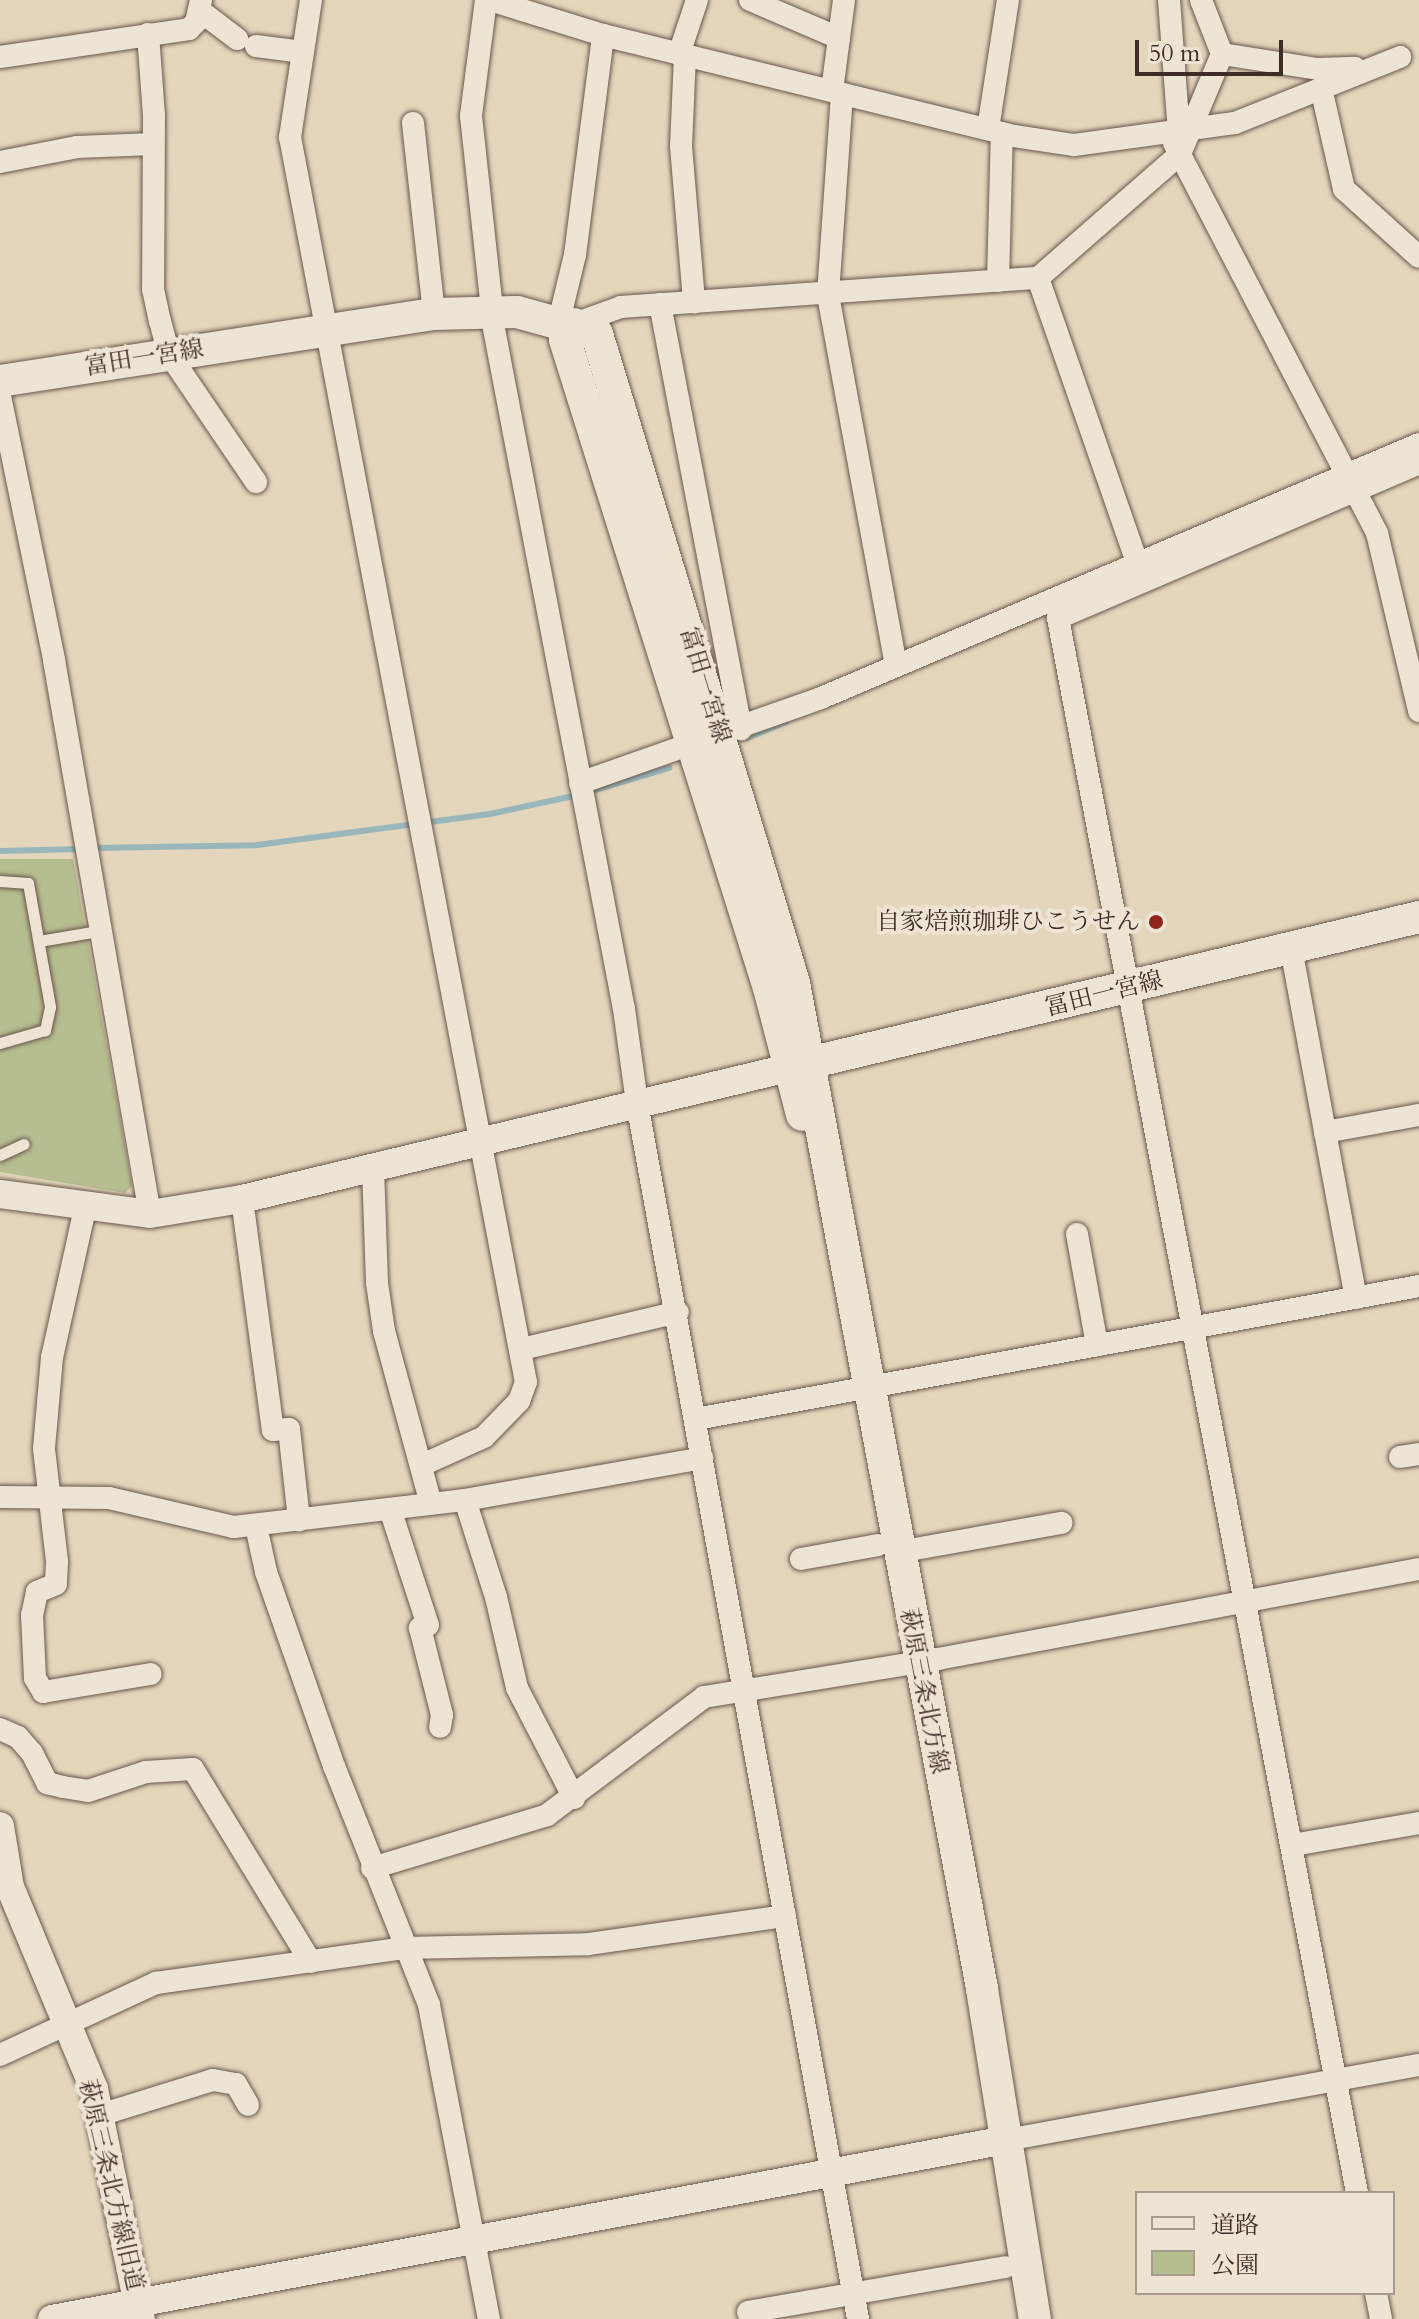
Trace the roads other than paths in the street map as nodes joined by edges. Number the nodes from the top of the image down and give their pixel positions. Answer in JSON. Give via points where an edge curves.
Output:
{"nodes":[{"id":1,"x":311,"y":0,"type":"edge"},
{"id":2,"x":488,"y":0,"type":"edge"},
{"id":3,"x":697,"y":0,"type":"edge"},
{"id":4,"x":750,"y":0,"type":"edge"},
{"id":5,"x":844,"y":0,"type":"edge"},
{"id":6,"x":1008,"y":0,"type":"edge"},
{"id":7,"x":1169,"y":0,"type":"edge"},
{"id":8,"x":1201,"y":0,"type":"edge"},
{"id":9,"x":200,"y":5,"type":"edge"},
{"id":10,"x":148,"y":34,"type":"junction"},
{"id":11,"x":603,"y":35,"type":"junction"},
{"id":12,"x":839,"y":38,"type":"junction"},
{"id":13,"x":303,"y":52,"type":"junction"},
{"id":14,"x":1410,"y":52,"type":"edge"},
{"id":15,"x":1222,"y":54,"type":"junction"},
{"id":16,"x":682,"y":55,"type":"junction"},
{"id":17,"x":0,"y":57,"type":"edge"},
{"id":18,"x":1321,"y":88,"type":"junction"},
{"id":19,"x":837,"y":92,"type":"junction"},
{"id":20,"x":413,"y":123,"type":"dead end"},
{"id":21,"x":995,"y":131,"type":"junction"},
{"id":22,"x":1180,"y":137,"type":"junction"},
{"id":23,"x":153,"y":144,"type":"junction"},
{"id":24,"x":0,"y":162,"type":"edge"},
{"id":25,"x":1419,"y":257,"type":"edge"},
{"id":26,"x":1038,"y":278,"type":"junction"},
{"id":27,"x":998,"y":281,"type":"junction"},
{"id":28,"x":828,"y":295,"type":"junction"},
{"id":29,"x":694,"y":302,"type":"junction"},
{"id":30,"x":660,"y":304,"type":"junction"},
{"id":31,"x":434,"y":314,"type":"junction"},
{"id":32,"x":492,"y":315,"type":"junction"},
{"id":33,"x":566,"y":323,"type":"junction"},
{"id":34,"x":325,"y":330,"type":"junction"},
{"id":35,"x":169,"y":354,"type":"junction"},
{"id":36,"x":0,"y":381,"type":"edge"},
{"id":37,"x":0,"y":396,"type":"edge"},
{"id":38,"x":1419,"y":444,"type":"edge"},
{"id":39,"x":1419,"y":463,"type":"edge"},
{"id":40,"x":256,"y":482,"type":"dead end"},
{"id":41,"x":1351,"y":482,"type":"junction"},
{"id":42,"x":1137,"y":562,"type":"junction"},
{"id":43,"x":896,"y":665,"type":"junction"},
{"id":44,"x":1419,"y":711,"type":"edge"},
{"id":45,"x":718,"y":737,"type":"junction"},
{"id":46,"x":582,"y":790,"type":"junction"},
{"id":47,"x":0,"y":881,"type":"edge"},
{"id":48,"x":1419,"y":917,"type":"edge"},
{"id":49,"x":98,"y":931,"type":"junction"},
{"id":50,"x":39,"y":941,"type":"junction"},
{"id":51,"x":1291,"y":948,"type":"junction"},
{"id":52,"x":1130,"y":988,"type":"junction"},
{"id":53,"x":0,"y":1043,"type":"edge"},
{"id":54,"x":800,"y":1066,"type":"junction"},
{"id":55,"x":637,"y":1103,"type":"junction"},
{"id":56,"x":1419,"y":1115,"type":"edge"},
{"id":57,"x":1325,"y":1132,"type":"junction"},
{"id":58,"x":483,"y":1141,"type":"junction"},
{"id":59,"x":24,"y":1144,"type":"dead end"},
{"id":60,"x":0,"y":1155,"type":"edge"},
{"id":61,"x":373,"y":1168,"type":"junction"},
{"id":62,"x":0,"y":1194,"type":"edge"},
{"id":63,"x":242,"y":1199,"type":"junction"},
{"id":64,"x":86,"y":1204,"type":"junction"},
{"id":65,"x":150,"y":1214,"type":"junction"},
{"id":66,"x":1077,"y":1234,"type":"dead end"},
{"id":67,"x":1419,"y":1286,"type":"edge"},
{"id":68,"x":1356,"y":1298,"type":"junction"},
{"id":69,"x":678,"y":1312,"type":"junction"},
{"id":70,"x":1193,"y":1327,"type":"junction"},
{"id":71,"x":1097,"y":1345,"type":"junction"},
{"id":72,"x":522,"y":1349,"type":"junction"},
{"id":73,"x":859,"y":1389,"type":"junction"},
{"id":74,"x":696,"y":1419,"type":"junction"},
{"id":75,"x":702,"y":1458,"type":"junction"},
{"id":76,"x":422,"y":1465,"type":"junction"},
{"id":77,"x":0,"y":1497,"type":"edge"},
{"id":78,"x":47,"y":1498,"type":"junction"},
{"id":79,"x":465,"y":1500,"type":"junction"},
{"id":80,"x":431,"y":1504,"type":"junction"},
{"id":81,"x":390,"y":1509,"type":"junction"},
{"id":82,"x":299,"y":1520,"type":"junction"},
{"id":83,"x":1061,"y":1523,"type":"dead end"},
{"id":84,"x":256,"y":1526,"type":"junction"},
{"id":85,"x":888,"y":1549,"type":"junction"},
{"id":86,"x":801,"y":1559,"type":"dead end"},
{"id":87,"x":1419,"y":1569,"type":"edge"},
{"id":88,"x":1248,"y":1601,"type":"junction"},
{"id":89,"x":909,"y":1663,"type":"junction"},
{"id":90,"x":150,"y":1674,"type":"dead end"},
{"id":91,"x":743,"y":1690,"type":"junction"},
{"id":92,"x":440,"y":1727,"type":"dead end"},
{"id":93,"x":0,"y":1729,"type":"edge"},
{"id":94,"x":574,"y":1798,"type":"junction"},
{"id":95,"x":1419,"y":1823,"type":"edge"},
{"id":96,"x":1,"y":1841,"type":"edge"},
{"id":97,"x":1293,"y":1845,"type":"junction"},
{"id":98,"x":372,"y":1868,"type":"junction"},
{"id":99,"x":785,"y":1916,"type":"junction"},
{"id":100,"x":404,"y":1948,"type":"junction"},
{"id":101,"x":311,"y":1962,"type":"junction"},
{"id":102,"x":68,"y":2023,"type":"junction"},
{"id":103,"x":0,"y":2055,"type":"edge"},
{"id":104,"x":1419,"y":2065,"type":"edge"},
{"id":105,"x":1337,"y":2080,"type":"junction"},
{"id":106,"x":248,"y":2105,"type":"dead end"},
{"id":107,"x":100,"y":2115,"type":"junction"},
{"id":108,"x":996,"y":2142,"type":"junction"},
{"id":109,"x":835,"y":2171,"type":"junction"},
{"id":110,"x":1357,"y":2191,"type":"edge"},
{"id":111,"x":475,"y":2240,"type":"junction"},
{"id":112,"x":1005,"y":2267,"type":"junction"},
{"id":113,"x":853,"y":2294,"type":"junction"},
{"id":114,"x":1376,"y":2295,"type":"edge"},
{"id":115,"x":140,"y":2310,"type":"edge"},
{"id":116,"x":748,"y":2312,"type":"dead end"},
{"id":117,"x":52,"y":2319,"type":"edge"},
{"id":118,"x":489,"y":2319,"type":"edge"},
{"id":119,"x":858,"y":2319,"type":"edge"},
{"id":120,"x":1013,"y":2319,"type":"edge"},
{"id":121,"x":1035,"y":2319,"type":"edge"},
{"id":122,"x":1381,"y":2319,"type":"edge"}],
"edges":[{"from":1,"to":13,"type":"street"},
{"from":2,"to":11,"type":"street"},
{"from":2,"to":32,"type":"street","via":[[471,116]]},
{"from":3,"to":16,"type":"street"},
{"from":4,"to":12,"type":"street"},
{"from":5,"to":12,"type":"street"},
{"from":6,"to":21,"type":"street"},
{"from":7,"to":22,"type":"street"},
{"from":8,"to":15,"type":"street"},
{"from":9,"to":10,"type":"street","via":[[189,29]]},
{"from":9,"to":13,"type":"street","via":[[246,42]]},
{"from":10,"to":17,"type":"street"},
{"from":10,"to":23,"type":"street"},
{"from":11,"to":16,"type":"street"},
{"from":11,"to":33,"type":"street"},
{"from":12,"to":19,"type":"street"},
{"from":13,"to":34,"type":"street","via":[[290,137]]},
{"from":14,"to":15,"type":"street","via":[[1357,68],[1318,69]]},
{"from":14,"to":18,"type":"street"},
{"from":15,"to":22,"type":"street"},
{"from":16,"to":19,"type":"street"},
{"from":16,"to":29,"type":"street","via":[[681,146]]},
{"from":18,"to":22,"type":"street","via":[[1235,123]]},
{"from":18,"to":25,"type":"street","via":[[1344,189]]},
{"from":19,"to":21,"type":"street"},
{"from":19,"to":28,"type":"street"},
{"from":20,"to":31,"type":"street"},
{"from":21,"to":22,"type":"street","via":[[1093,146]]},
{"from":21,"to":27,"type":"street"},
{"from":22,"to":26,"type":"street"},
{"from":22,"to":41,"type":"street"},
{"from":23,"to":24,"type":"street","via":[[77,147]]},
{"from":23,"to":35,"type":"street","via":[[153,289]]},
{"from":26,"to":27,"type":"street"},
{"from":26,"to":42,"type":"street"},
{"from":27,"to":28,"type":"street"},
{"from":28,"to":29,"type":"street"},
{"from":28,"to":43,"type":"street"},
{"from":29,"to":30,"type":"street"},
{"from":30,"to":33,"type":"street","via":[[621,307]]},
{"from":30,"to":45,"type":"street"},
{"from":31,"to":32,"type":"main road","name":"富田一宮線"},
{"from":31,"to":34,"type":"main road","name":"富田一宮線"},
{"from":32,"to":33,"type":"main road","name":"富田一宮線","via":[[517,312]]},
{"from":32,"to":46,"type":"street"},
{"from":33,"to":45,"type":"main road","name":"富田一宮線","via":[[597,334]]},
{"from":34,"to":35,"type":"main road","name":"富田一宮線"},
{"from":34,"to":58,"type":"street"},
{"from":35,"to":36,"type":"main road","name":"富田一宮線"},
{"from":35,"to":40,"type":"street"},
{"from":37,"to":49,"type":"street","via":[[54,660]]},
{"from":38,"to":41,"type":"street"},
{"from":39,"to":41,"type":"street"},
{"from":41,"to":42,"type":"street"},
{"from":41,"to":44,"type":"street","via":[[1387,561]]},
{"from":41,"to":52,"type":"street","via":[[1058,618]]},
{"from":42,"to":43,"type":"street"},
{"from":43,"to":45,"type":"street"},
{"from":45,"to":46,"type":"street"},
{"from":45,"to":54,"type":"main road","name":"富田一宮線","via":[[770,894]]},
{"from":46,"to":55,"type":"street"},
{"from":47,"to":50,"type":"lane","via":[[28,883]]},
{"from":48,"to":51,"type":"main road","name":"冨田一宮線"},
{"from":49,"to":50,"type":"lane"},
{"from":49,"to":65,"type":"street"},
{"from":50,"to":53,"type":"lane","via":[[50,1020],[35,1036]]},
{"from":51,"to":52,"type":"main road","name":"冨田一宮線"},
{"from":51,"to":57,"type":"street"},
{"from":52,"to":54,"type":"main road","name":"冨田一宮線"},
{"from":52,"to":70,"type":"street"},
{"from":54,"to":55,"type":"street"},
{"from":54,"to":73,"type":"main road","name":"萩原三条北方線"},
{"from":55,"to":58,"type":"street"},
{"from":55,"to":69,"type":"street"},
{"from":56,"to":57,"type":"street"},
{"from":57,"to":68,"type":"street"},
{"from":58,"to":61,"type":"street"},
{"from":58,"to":72,"type":"street"},
{"from":59,"to":60,"type":"lane"},
{"from":61,"to":63,"type":"street"},
{"from":61,"to":76,"type":"street","via":[[384,1331]]},
{"from":62,"to":64,"type":"street"},
{"from":63,"to":65,"type":"street"},
{"from":63,"to":82,"type":"street","via":[[273,1430],[289,1429]]},
{"from":64,"to":65,"type":"street"},
{"from":64,"to":78,"type":"street","via":[[52,1357],[44,1449]]},
{"from":66,"to":71,"type":"street"},
{"from":67,"to":68,"type":"street"},
{"from":68,"to":70,"type":"street"},
{"from":69,"to":72,"type":"street"},
{"from":69,"to":74,"type":"street"},
{"from":70,"to":71,"type":"street"},
{"from":70,"to":88,"type":"street"},
{"from":71,"to":73,"type":"street"},
{"from":72,"to":76,"type":"street","via":[[526,1382],[502,1422],[462,1449]]},
{"from":73,"to":74,"type":"street"},
{"from":73,"to":85,"type":"main road","name":"萩原三条北方線"},
{"from":74,"to":75,"type":"street"},
{"from":75,"to":79,"type":"street"},
{"from":75,"to":91,"type":"street"},
{"from":76,"to":80,"type":"street"},
{"from":77,"to":78,"type":"street"},
{"from":78,"to":84,"type":"street","via":[[109,1498],[234,1527]]},
{"from":78,"to":90,"type":"street","via":[[56,1584],[37,1592],[32,1615],[38,1689]]},
{"from":79,"to":80,"type":"street"},
{"from":79,"to":94,"type":"street","via":[[496,1597],[517,1688]]},
{"from":80,"to":81,"type":"street"},
{"from":81,"to":82,"type":"street"},
{"from":81,"to":92,"type":"street","via":[[428,1625],[420,1628],[442,1715]]},
{"from":82,"to":84,"type":"street"},
{"from":83,"to":85,"type":"street"},
{"from":84,"to":98,"type":"street","via":[[266,1572]]},
{"from":85,"to":86,"type":"street"},
{"from":85,"to":89,"type":"main road","name":"萩原三条北方線"},
{"from":87,"to":88,"type":"street"},
{"from":88,"to":89,"type":"street"},
{"from":88,"to":97,"type":"street"},
{"from":89,"to":91,"type":"street"},
{"from":89,"to":108,"type":"main road","name":"萩原三条北方線"},
{"from":91,"to":94,"type":"street","via":[[704,1697]]},
{"from":91,"to":99,"type":"street"},
{"from":93,"to":101,"type":"street","via":[[18,1737],[32,1753],[47,1783],[63,1787],[88,1791],[146,1772],[193,1769]]},
{"from":94,"to":98,"type":"street","via":[[547,1815]]},
{"from":95,"to":97,"type":"street"},
{"from":96,"to":102,"type":"street","name":"萩原三条北方線旧道","via":[[10,1887]]},
{"from":97,"to":105,"type":"street"},
{"from":98,"to":100,"type":"street"},
{"from":99,"to":100,"type":"street","via":[[588,1944]]},
{"from":99,"to":109,"type":"street"},
{"from":100,"to":101,"type":"street"},
{"from":100,"to":111,"type":"street","via":[[429,2005]]},
{"from":101,"to":102,"type":"street","via":[[156,1983]]},
{"from":102,"to":103,"type":"street"},
{"from":102,"to":107,"type":"street","name":"萩原三条北方線旧道"},
{"from":104,"to":105,"type":"street"},
{"from":105,"to":108,"type":"street"},
{"from":105,"to":110,"type":"street"},
{"from":106,"to":107,"type":"street","via":[[236,2084],[213,2080]]},
{"from":107,"to":115,"type":"street","name":"萩原三条北方線旧道"},
{"from":108,"to":109,"type":"street"},
{"from":108,"to":112,"type":"main road","name":"萩原三条北方線"},
{"from":108,"to":121,"type":"main road","name":"萩原三条北方線"},
{"from":109,"to":111,"type":"street"},
{"from":109,"to":113,"type":"street"},
{"from":111,"to":115,"type":"street"},
{"from":111,"to":118,"type":"street"},
{"from":112,"to":113,"type":"street"},
{"from":112,"to":120,"type":"main road","name":"萩原三条北方線"},
{"from":113,"to":116,"type":"street"},
{"from":113,"to":119,"type":"street"},
{"from":114,"to":122,"type":"street"},
{"from":115,"to":117,"type":"street"}]}
